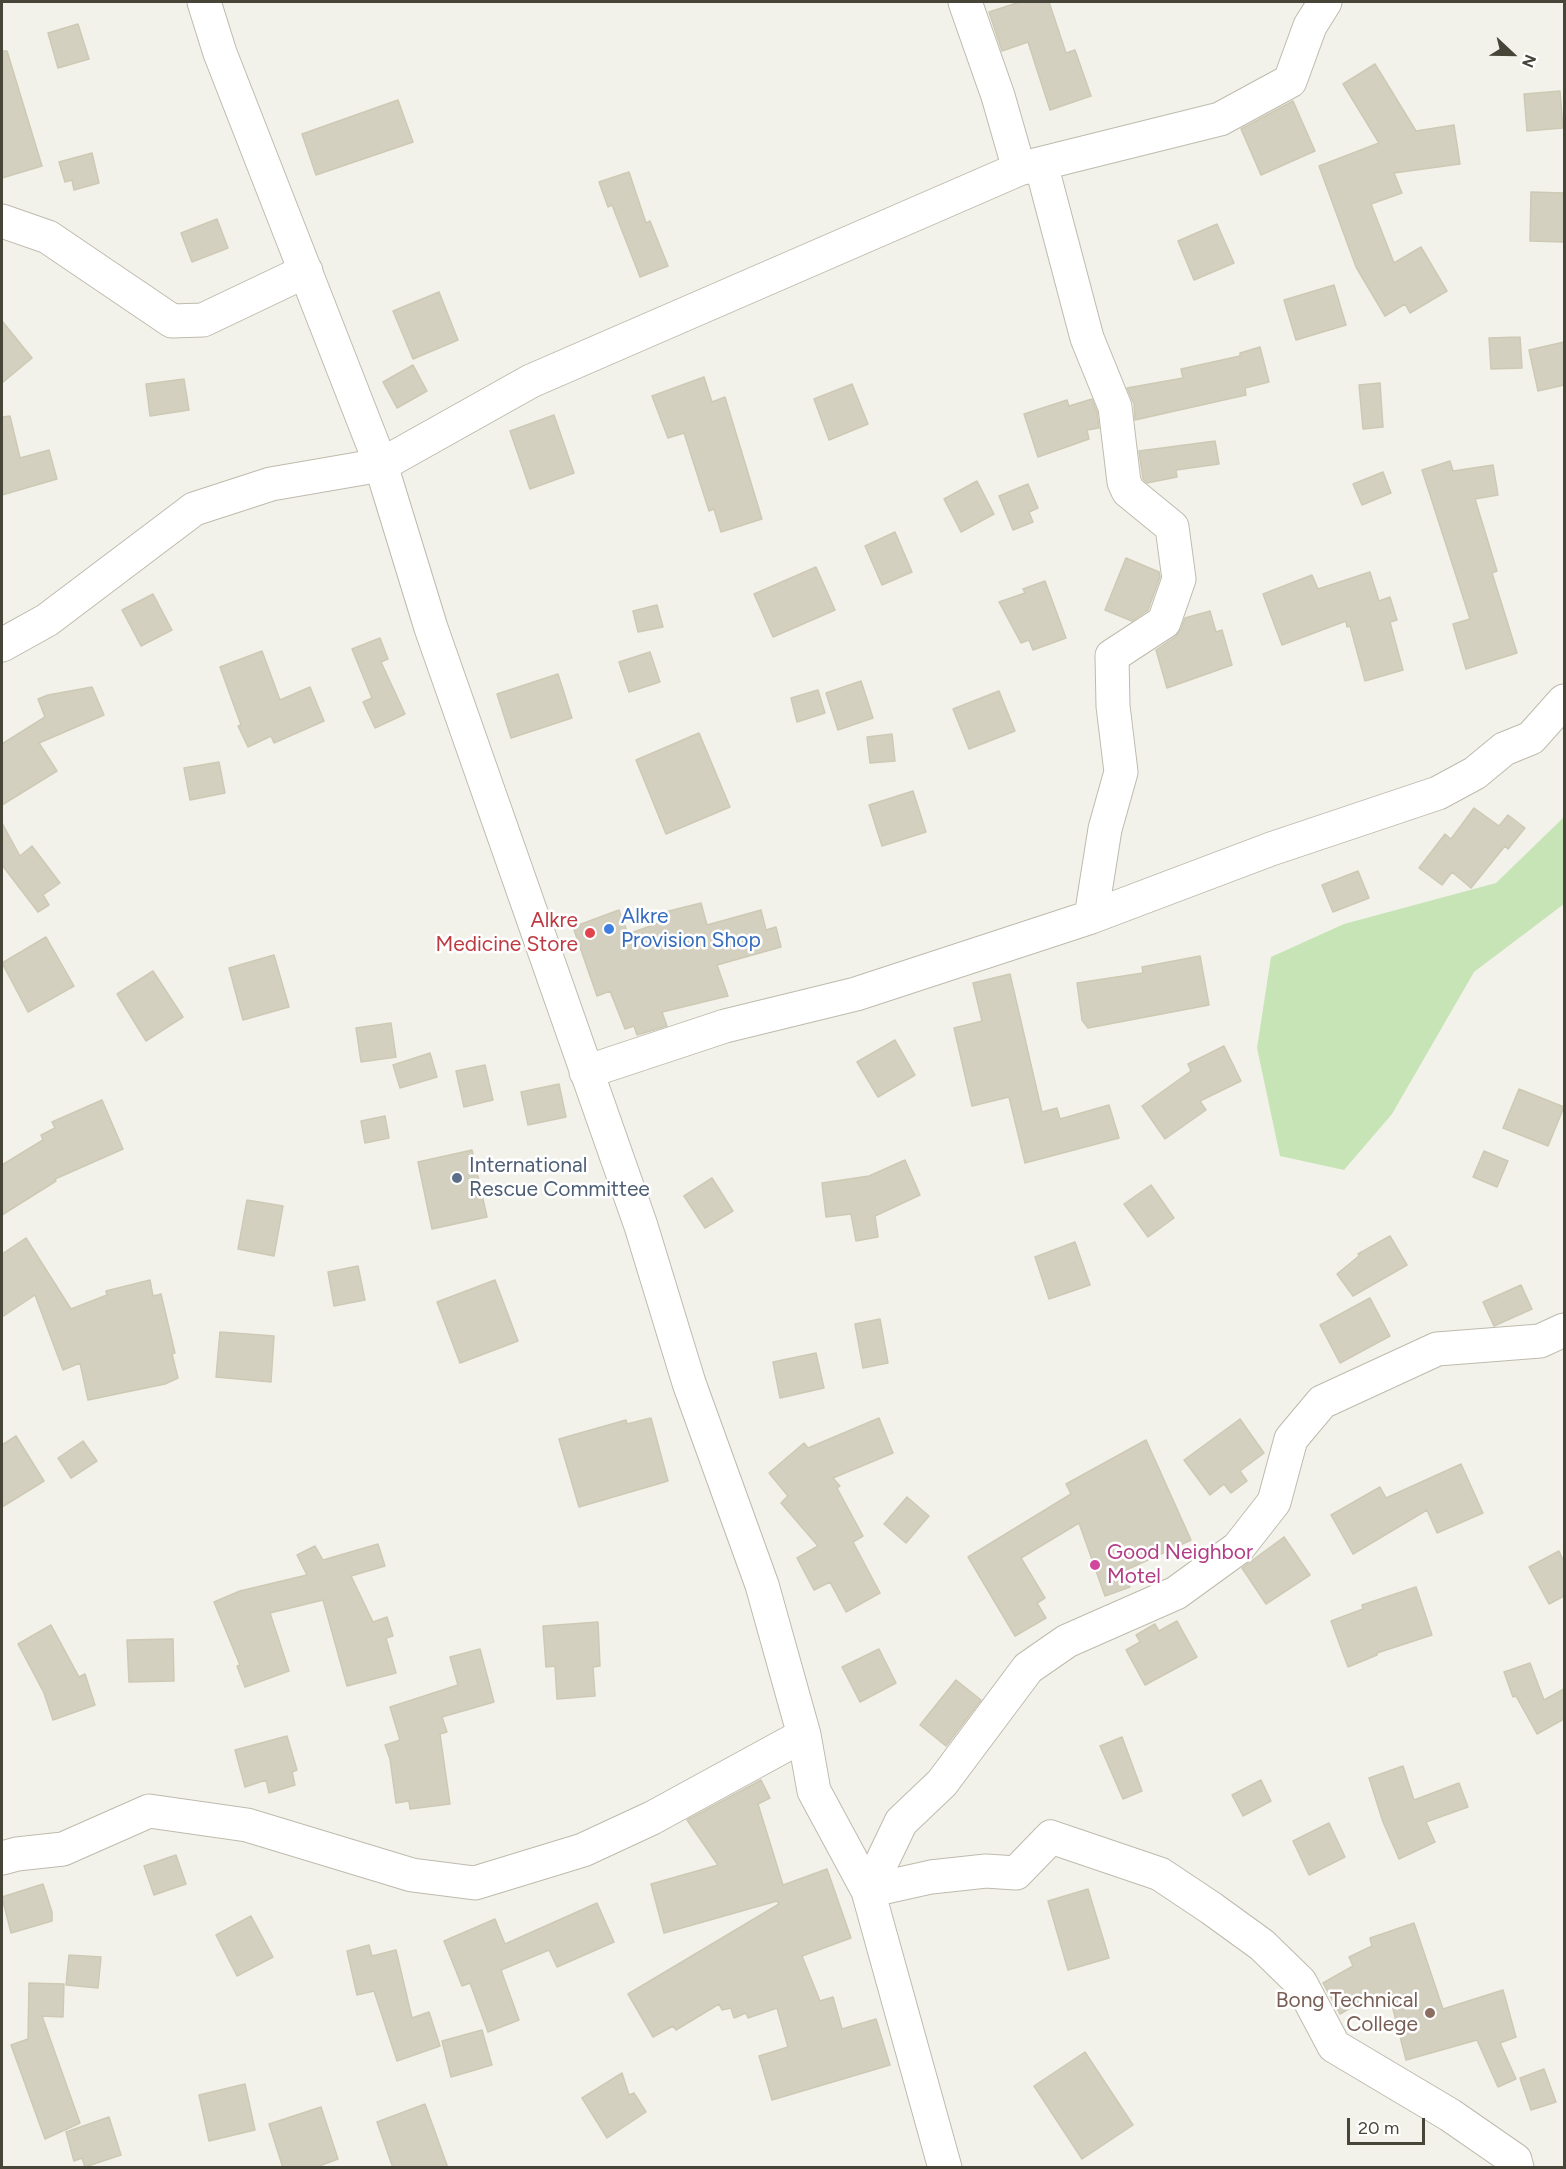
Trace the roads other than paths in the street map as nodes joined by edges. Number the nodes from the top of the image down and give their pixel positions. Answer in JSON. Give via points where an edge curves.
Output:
{"nodes":[{"id":1,"x":204,"y":2,"type":"edge"},
{"id":2,"x":965,"y":2,"type":"edge"},
{"id":3,"x":1325,"y":2,"type":"edge"},
{"id":4,"x":1030,"y":167,"type":"junction"},
{"id":5,"x":2,"y":221,"type":"edge"},
{"id":6,"x":306,"y":271,"type":"junction"},
{"id":7,"x":381,"y":465,"type":"junction"},
{"id":8,"x":2,"y":645,"type":"edge"},
{"id":9,"x":1564,"y":701,"type":"edge"},
{"id":10,"x":1091,"y":917,"type":"junction"},
{"id":11,"x":586,"y":1072,"type":"junction"},
{"id":12,"x":1564,"y":1330,"type":"edge"},
{"id":13,"x":804,"y":1735,"type":"junction"},
{"id":14,"x":2,"y":1858,"type":"edge"},
{"id":15,"x":868,"y":1891,"type":"junction"},
{"id":16,"x":945,"y":2168,"type":"edge"},
{"id":17,"x":1517,"y":2168,"type":"edge"}],
"edges":[{"from":1,"to":6,"type":"street","via":[[220,53]]},
{"from":2,"to":4,"type":"street","via":[[998,96]]},
{"from":3,"to":4,"type":"street","via":[[1310,26],[1290,81],[1220,119]]},
{"from":4,"to":7,"type":"street","via":[[531,381]]},
{"from":4,"to":10,"type":"street","via":[[1087,338],[1115,407],[1124,482],[1128,492],[1172,527],[1179,579],[1164,622],[1112,656],[1121,772],[1105,829]]},
{"from":5,"to":6,"type":"street","via":[[48,237],[172,321],[203,320]]},
{"from":6,"to":7,"type":"street"},
{"from":7,"to":8,"type":"street","via":[[271,484],[194,509],[47,620]]},
{"from":7,"to":11,"type":"street","via":[[431,628]]},
{"from":9,"to":10,"type":"street","via":[[1531,738],[1504,749],[1475,773],[1438,793],[1270,849]]},
{"from":10,"to":11,"type":"street","via":[[856,994],[725,1026]]},
{"from":11,"to":13,"type":"street","via":[[689,1383],[762,1585]]},
{"from":12,"to":15,"type":"street","via":[[1540,1341],[1437,1349],[1322,1402],[1291,1439],[1274,1502],[1238,1548],[1176,1593],[1067,1641],[1028,1668],[942,1783],[901,1822]]},
{"from":13,"to":14,"type":"street","via":[[652,1818],[583,1850],[475,1883],[412,1875],[247,1825],[149,1811],[63,1849]]},
{"from":13,"to":15,"type":"street","via":[[814,1791]]},
{"from":15,"to":16,"type":"street"},
{"from":15,"to":17,"type":"street","via":[[931,1877],[986,1871],[1016,1873],[1051,1837],[1160,1874],[1262,1945],[1300,1982],[1334,2046],[1450,2115],[1515,2160]]}]}
